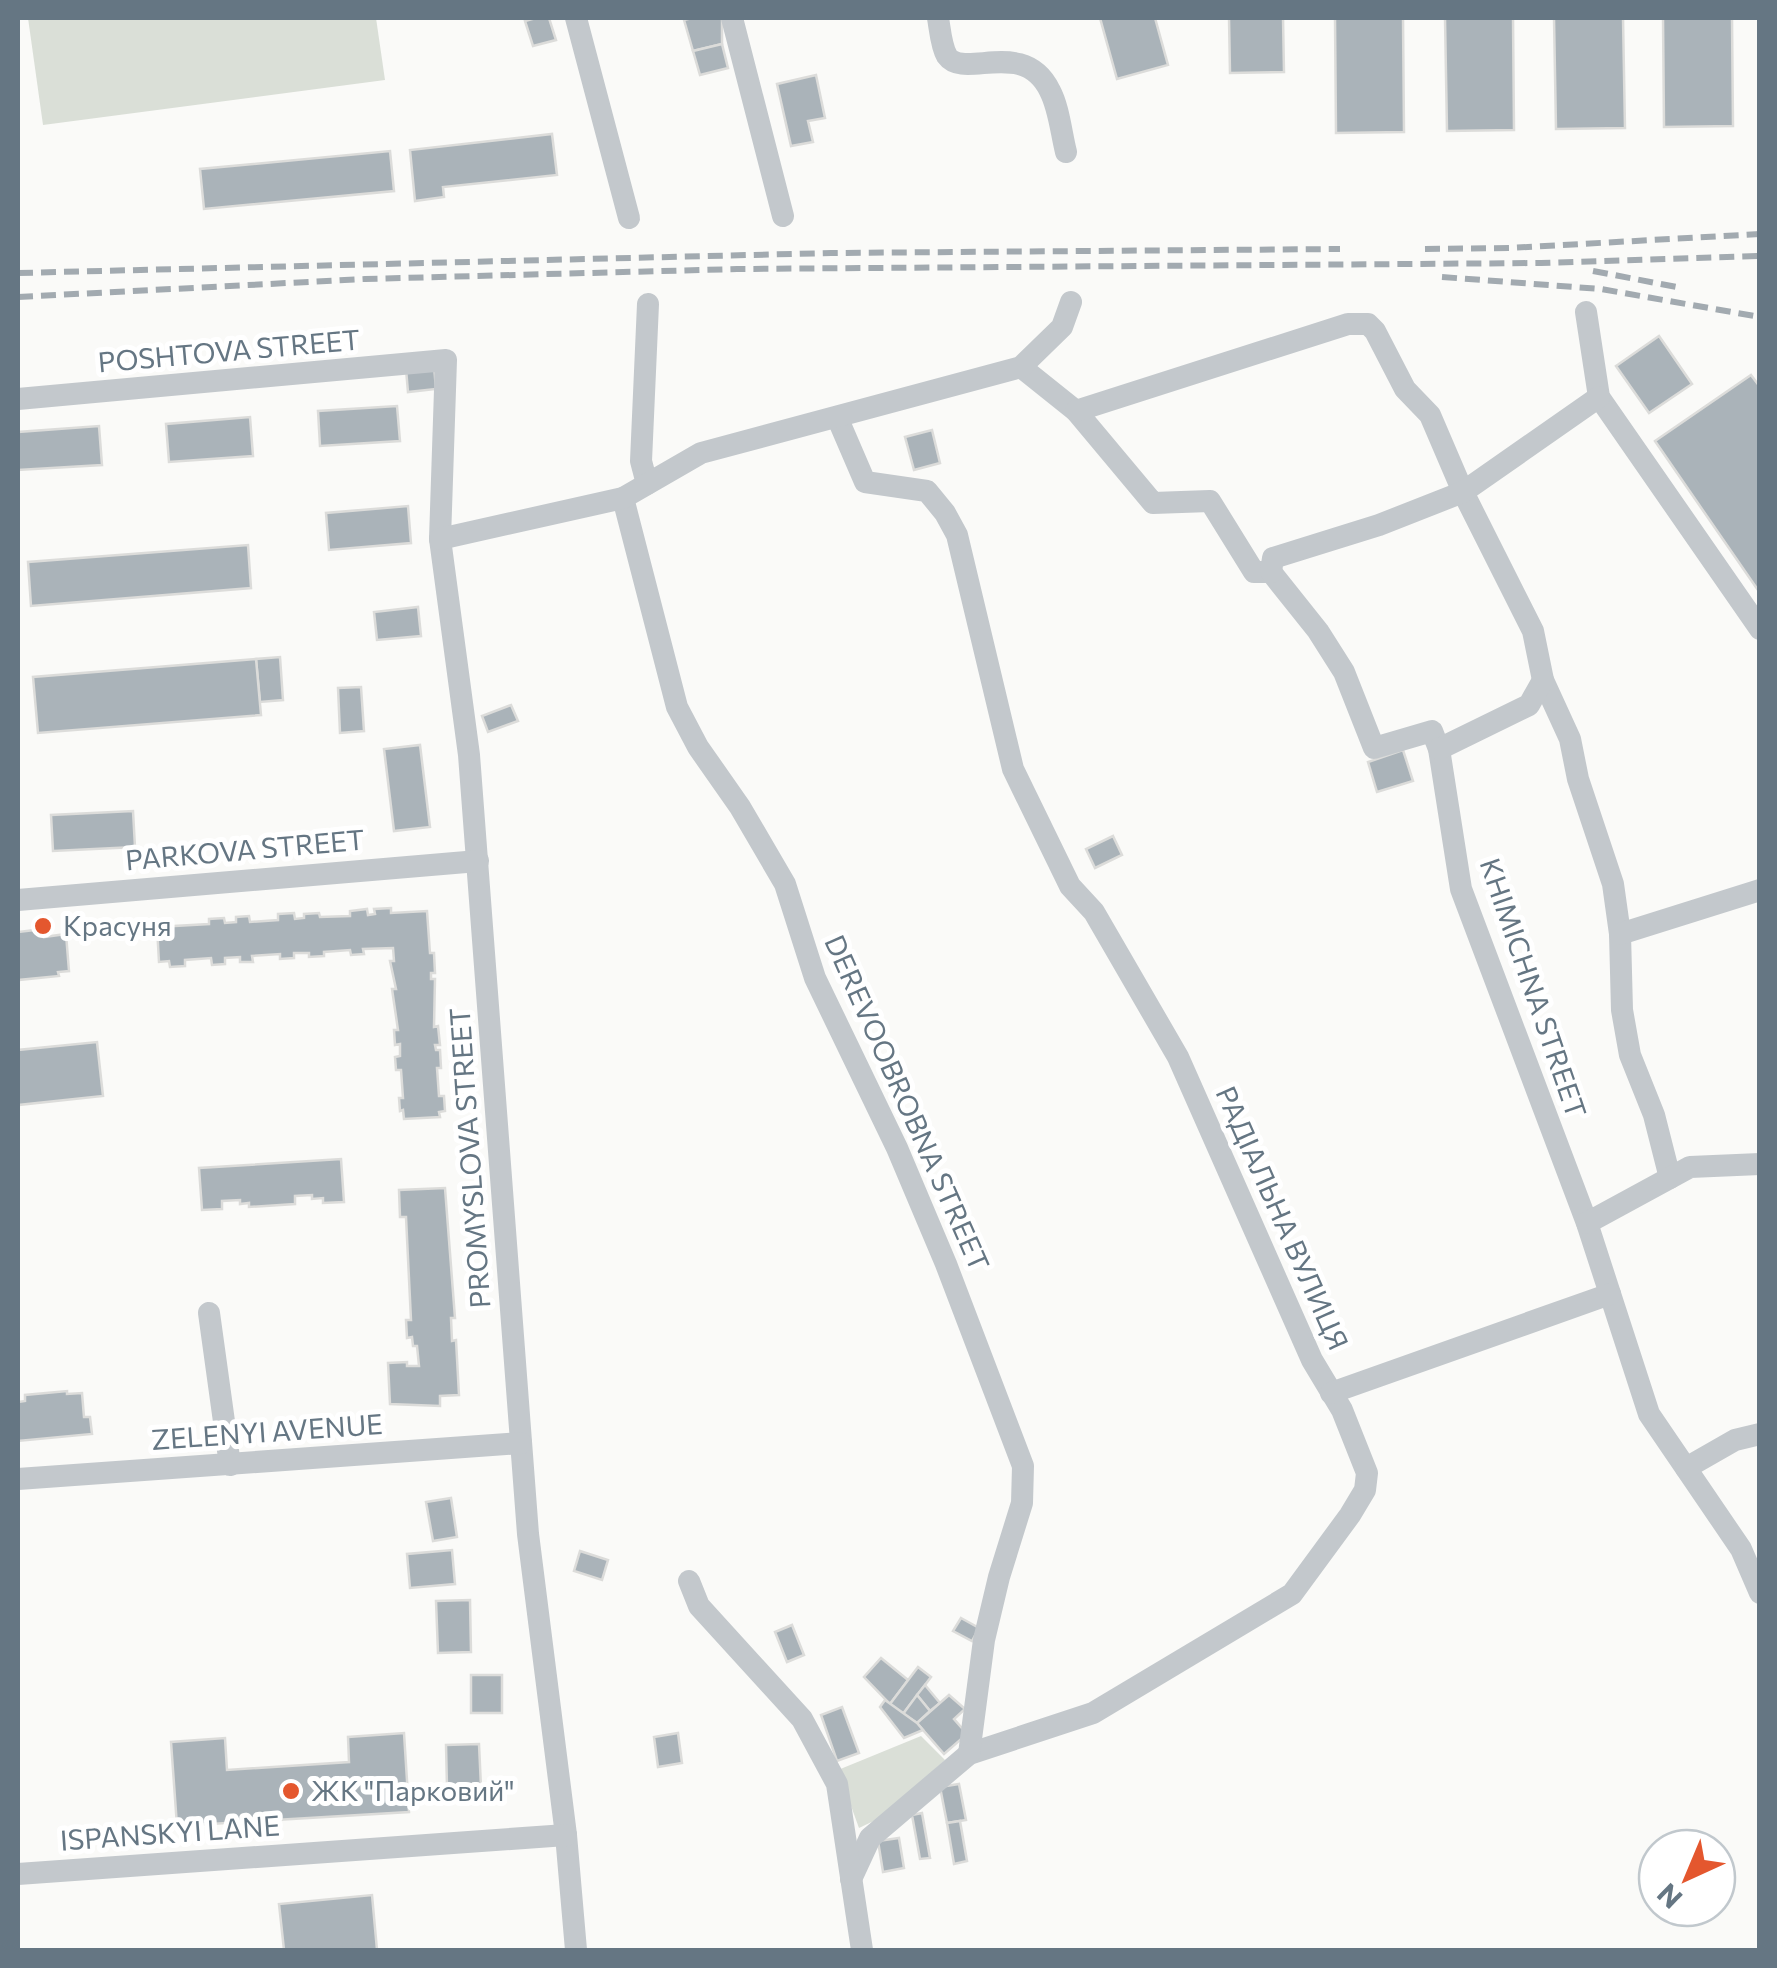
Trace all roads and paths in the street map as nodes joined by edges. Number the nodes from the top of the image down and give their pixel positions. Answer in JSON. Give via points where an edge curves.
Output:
{"nodes":[{"id":1,"x":576,"y":18,"type":"edge"},
{"id":2,"x":732,"y":18,"type":"edge"},
{"id":3,"x":938,"y":18,"type":"edge"},
{"id":4,"x":1066,"y":152,"type":"dead end"},
{"id":5,"x":783,"y":216,"type":"dead end"},
{"id":6,"x":630,"y":218,"type":"dead end"},
{"id":7,"x":1071,"y":302,"type":"dead end"},
{"id":8,"x":648,"y":304,"type":"dead end"},
{"id":9,"x":1586,"y":312,"type":"dead end"},
{"id":10,"x":446,"y":360,"type":"joint"},
{"id":11,"x":1021,"y":368,"type":"junction"},
{"id":12,"x":1599,"y":397,"type":"junction"},
{"id":13,"x":18,"y":398,"type":"edge"},
{"id":14,"x":1076,"y":412,"type":"junction"},
{"id":15,"x":837,"y":417,"type":"junction"},
{"id":16,"x":647,"y":484,"type":"junction"},
{"id":17,"x":1463,"y":492,"type":"junction"},
{"id":18,"x":623,"y":498,"type":"junction"},
{"id":19,"x":440,"y":540,"type":"junction"},
{"id":20,"x":1271,"y":572,"type":"junction"},
{"id":21,"x":1760,"y":629,"type":"edge"},
{"id":22,"x":1543,"y":680,"type":"junction"},
{"id":23,"x":1438,"y":749,"type":"junction"},
{"id":24,"x":478,"y":860,"type":"junction"},
{"id":25,"x":1760,"y":890,"type":"edge"},
{"id":26,"x":18,"y":900,"type":"edge"},
{"id":27,"x":1620,"y":934,"type":"junction"},
{"id":28,"x":1760,"y":1164,"type":"edge"},
{"id":29,"x":1670,"y":1178,"type":"junction"},
{"id":30,"x":1586,"y":1224,"type":"junction"},
{"id":31,"x":1610,"y":1294,"type":"junction"},
{"id":32,"x":210,"y":1313,"type":"dead end"},
{"id":33,"x":1331,"y":1393,"type":"junction"},
{"id":34,"x":1760,"y":1434,"type":"edge"},
{"id":35,"x":521,"y":1443,"type":"junction"},
{"id":36,"x":230,"y":1464,"type":"junction"},
{"id":37,"x":1686,"y":1468,"type":"junction"},
{"id":38,"x":18,"y":1479,"type":"edge"},
{"id":39,"x":689,"y":1582,"type":"dead end"},
{"id":40,"x":1760,"y":1593,"type":"edge"},
{"id":41,"x":969,"y":1754,"type":"junction"},
{"id":42,"x":566,"y":1835,"type":"junction"},
{"id":43,"x":18,"y":1874,"type":"edge"},
{"id":44,"x":851,"y":1879,"type":"junction"},
{"id":45,"x":576,"y":1950,"type":"edge"},
{"id":46,"x":862,"y":1950,"type":"edge"}],
"edges":[{"from":1,"to":6,"type":"street"},
{"from":2,"to":5,"type":"street"},
{"from":3,"to":4,"type":"street","via":[[951,60],[1004,60],[1044,81]]},
{"from":7,"to":11,"type":"street","via":[[1062,327]]},
{"from":8,"to":16,"type":"street","via":[[641,461]]},
{"from":9,"to":12,"type":"street"},
{"from":10,"to":13,"type":"street","name":"POSHTOVA STREET"},
{"from":10,"to":19,"type":"street","name":"PROMYSLOVA STREET"},
{"from":11,"to":14,"type":"street"},
{"from":11,"to":15,"type":"street"},
{"from":12,"to":17,"type":"street"},
{"from":12,"to":21,"type":"street"},
{"from":14,"to":17,"type":"street","via":[[1348,324],[1368,324],[1405,388],[1430,415]]},
{"from":14,"to":20,"type":"street","via":[[1153,503],[1210,501],[1254,572]]},
{"from":15,"to":16,"type":"street","via":[[701,454]]},
{"from":15,"to":33,"type":"street","name":"РАДІАЛЬНА ВУЛИЦЯ","via":[[866,482],[927,491],[957,535],[1013,769],[1070,886],[1094,912],[1178,1057]]},
{"from":16,"to":18,"type":"street"},
{"from":17,"to":20,"type":"street","via":[[1274,558]]},
{"from":17,"to":22,"type":"street","via":[[1532,631]]},
{"from":18,"to":19,"type":"street"},
{"from":18,"to":41,"type":"street","name":"DEREVOOBROBNA STREET","via":[[677,706],[785,884],[815,978],[897,1148],[1022,1466],[1022,1502],[984,1640]]},
{"from":19,"to":24,"type":"street","name":"PROMYSLOVA STREET"},
{"from":20,"to":23,"type":"street","via":[[1344,672],[1374,748],[1432,731]]},
{"from":22,"to":23,"type":"street","via":[[1529,706]]},
{"from":22,"to":27,"type":"street","via":[[1570,738],[1613,884]]},
{"from":23,"to":30,"type":"street","name":"KHIMICHNA STREET","via":[[1461,889]]},
{"from":24,"to":26,"type":"street","name":"PARKOVA STREET"},
{"from":24,"to":35,"type":"street","name":"PROMYSLOVA STREET"},
{"from":25,"to":27,"type":"street"},
{"from":27,"to":29,"type":"street","via":[[1630,1055]]},
{"from":28,"to":29,"type":"street","via":[[1690,1167]]},
{"from":29,"to":30,"type":"street"},
{"from":30,"to":31,"type":"street","name":"KHIMICHNA STREET"},
{"from":31,"to":33,"type":"street"},
{"from":31,"to":37,"type":"street","name":"KHIMICHNA STREET","via":[[1649,1414]]},
{"from":32,"to":36,"type":"street"},
{"from":33,"to":41,"type":"street","name":"РАДІАЛЬНА ВУЛИЦЯ","via":[[1362,1453],[1365,1490],[1292,1594],[1092,1713]]},
{"from":34,"to":37,"type":"street"},
{"from":35,"to":36,"type":"street","name":"ZELENYI AVENUE"},
{"from":35,"to":42,"type":"street","name":"PROMYSLOVA STREET"},
{"from":36,"to":38,"type":"street","name":"ZELENYI AVENUE"},
{"from":37,"to":40,"type":"street","name":"KHIMICHNA STREET","via":[[1740,1548]]},
{"from":39,"to":44,"type":"street","via":[[699,1606],[802,1719],[837,1784]]},
{"from":41,"to":44,"type":"street","name":"РАДІАЛЬНА ВУЛИЦЯ","via":[[870,1838]]},
{"from":42,"to":43,"type":"street","name":"ISPANSKYI LANE"},
{"from":42,"to":45,"type":"street","name":"PROMYSLOVA STREET"},
{"from":44,"to":46,"type":"street"}]}
